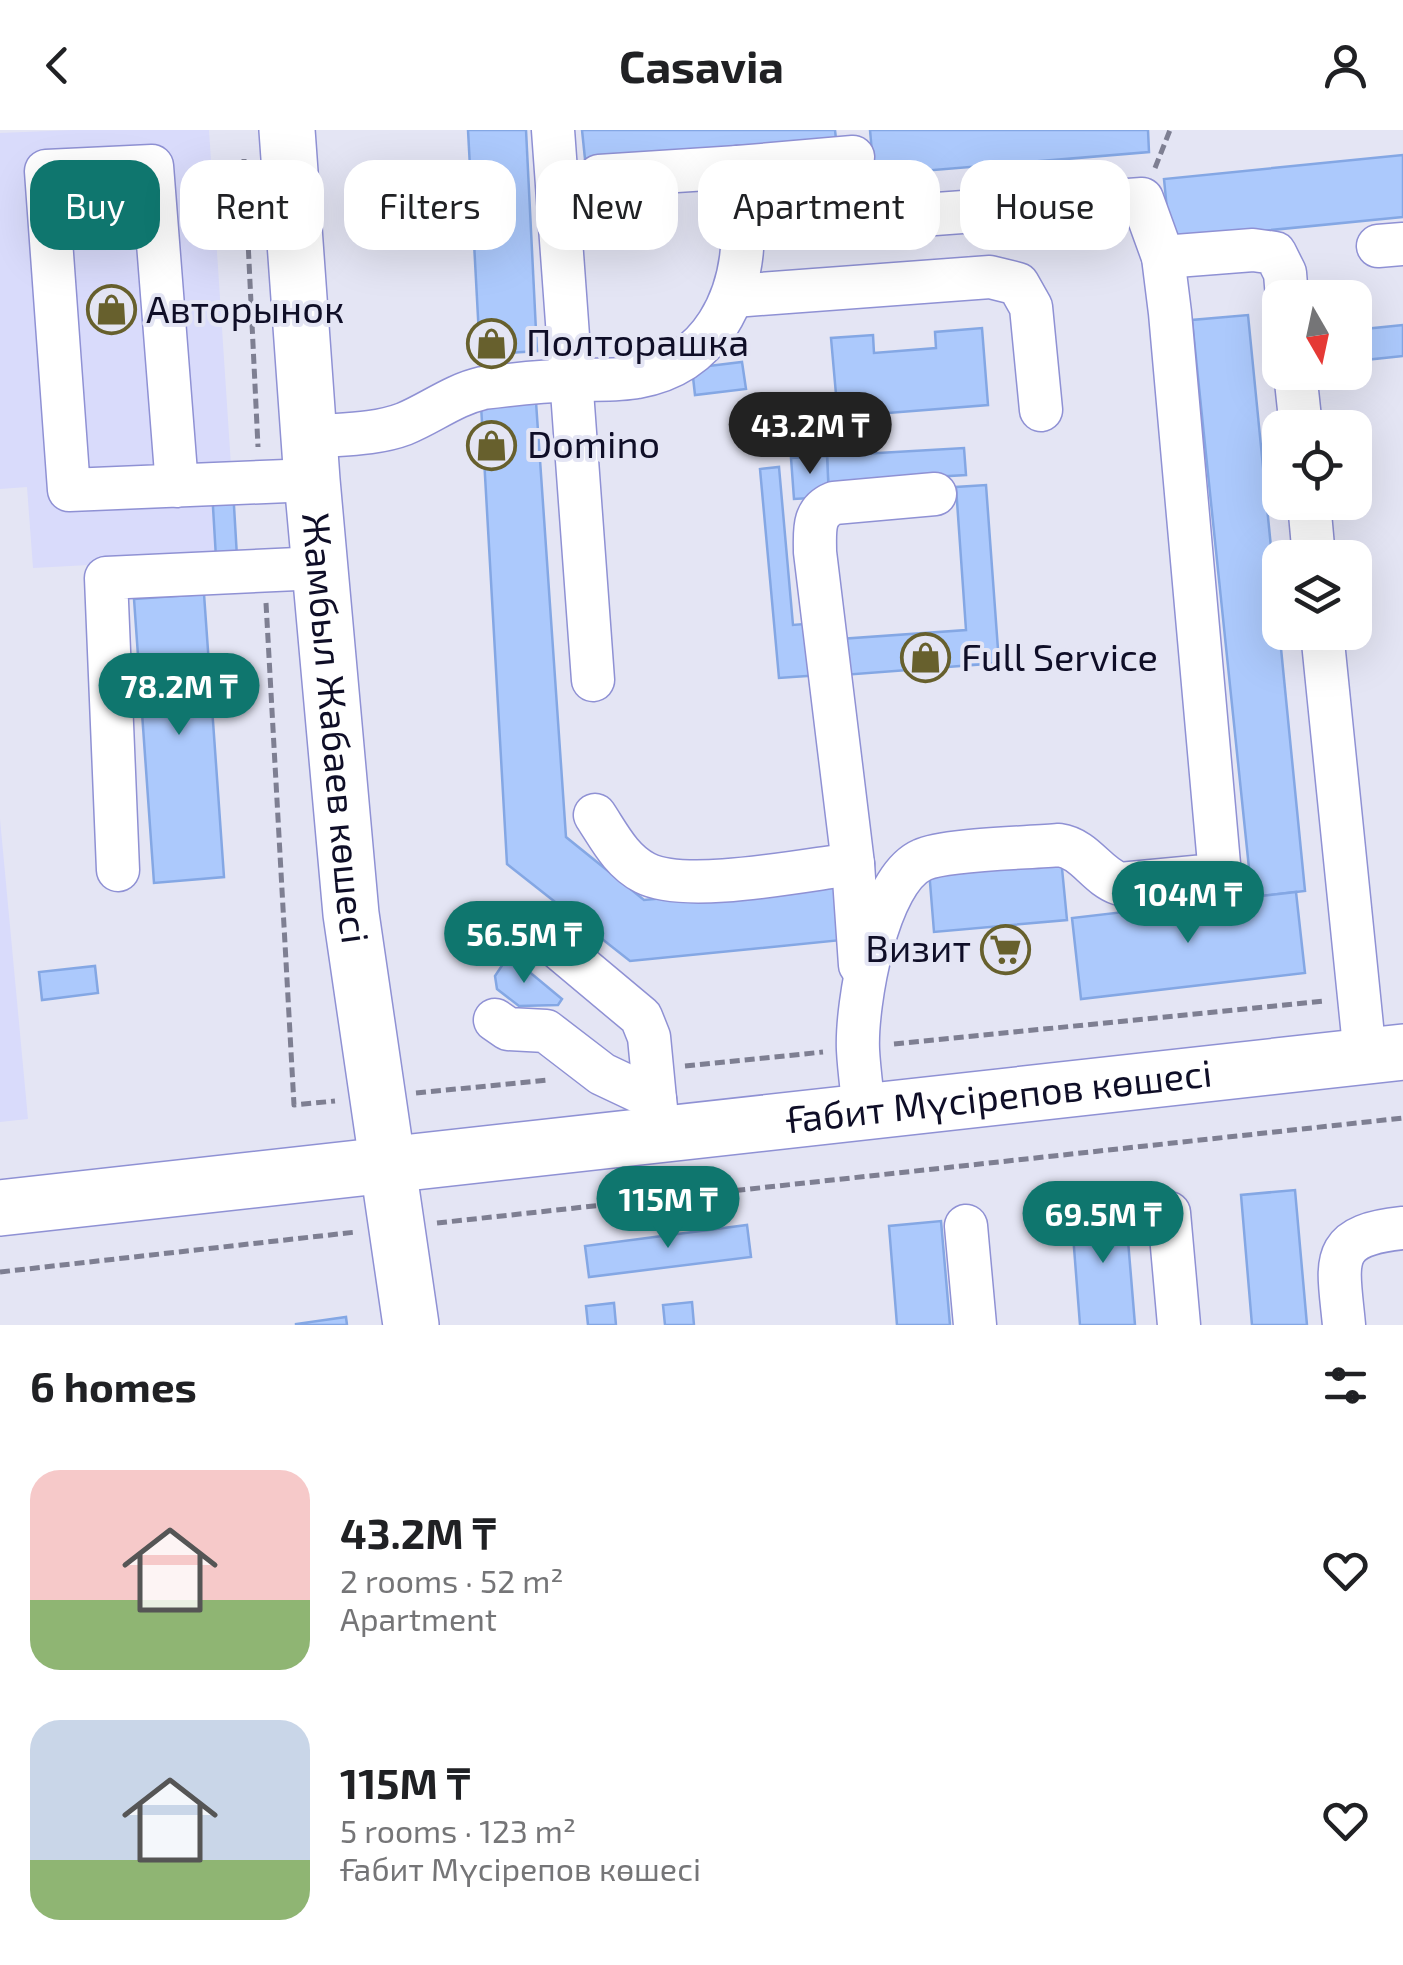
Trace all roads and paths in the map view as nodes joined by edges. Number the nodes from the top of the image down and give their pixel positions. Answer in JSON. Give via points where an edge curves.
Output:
{"nodes":[{"id":1,"x":553,"y":130,"type":"edge"},
{"id":2,"x":265,"y":140,"type":"edge"},
{"id":3,"x":853,"y":157,"type":"dead end"},
{"id":4,"x":815,"y":160,"type":"edge"},
{"id":5,"x":940,"y":214,"type":"edge"},
{"id":6,"x":743,"y":250,"type":"edge"},
{"id":7,"x":1163,"y":257,"type":"junction"},
{"id":8,"x":1285,"y":280,"type":"edge"},
{"id":9,"x":734,"y":296,"type":"junction"},
{"id":10,"x":572,"y":380,"type":"junction"},
{"id":11,"x":1042,"y":410,"type":"dead end"},
{"id":12,"x":294,"y":466,"type":"junction"},
{"id":13,"x":178,"y":486,"type":"junction"},
{"id":14,"x":935,"y":494,"type":"dead end"},
{"id":15,"x":319,"y":568,"type":"junction"},
{"id":16,"x":264,"y":570,"type":"junction"},
{"id":17,"x":1325,"y":650,"type":"edge"},
{"id":18,"x":593,"y":680,"type":"dead end"},
{"id":19,"x":595,"y":815,"type":"dead end"},
{"id":20,"x":853,"y":864,"type":"junction"},
{"id":21,"x":118,"y":870,"type":"dead end"},
{"id":22,"x":549,"y":940,"type":"dead end"},
{"id":23,"x":861,"y":990,"type":"junction"},
{"id":24,"x":494,"y":1020,"type":"dead end"},
{"id":25,"x":1384,"y":1054,"type":"edge"},
{"id":26,"x":294,"y":1105,"type":"dead end"},
{"id":27,"x":864,"y":1110,"type":"junction"},
{"id":28,"x":657,"y":1116,"type":"junction"},
{"id":29,"x":1403,"y":1118,"type":"edge"},
{"id":30,"x":387,"y":1164,"type":"junction"},
{"id":31,"x":0,"y":1208,"type":"edge"},
{"id":32,"x":1169,"y":1213,"type":"dead end"},
{"id":33,"x":966,"y":1226,"type":"dead end"},
{"id":34,"x":396,"y":1228,"type":"junction"},
{"id":35,"x":1403,"y":1228,"type":"edge"},
{"id":36,"x":0,"y":1272,"type":"edge"},
{"id":37,"x":411,"y":1325,"type":"edge"},
{"id":38,"x":976,"y":1325,"type":"edge"},
{"id":39,"x":1179,"y":1325,"type":"edge"},
{"id":40,"x":1344,"y":1325,"type":"edge"}],
"edges":[{"from":1,"to":10,"type":"street"},
{"from":2,"to":12,"type":"main road","name":"Жамбыл Жабаев көшесі"},
{"from":2,"to":12,"type":"path"},
{"from":3,"to":4,"type":"street"},
{"from":5,"to":7,"type":"street","via":[[1142,199]]},
{"from":6,"to":9,"type":"street"},
{"from":7,"to":8,"type":"street","via":[[1275,253]]},
{"from":7,"to":23,"type":"street","via":[[1218,868],[1206,876],[1120,884],[1077,850],[1059,845],[920,861],[887,907]]},
{"from":9,"to":10,"type":"street","via":[[702,344],[684,358],[634,378]]},
{"from":9,"to":11,"type":"street","via":[[990,277],[1018,284],[1030,307]]},
{"from":10,"to":12,"type":"street","via":[[464,393]]},
{"from":10,"to":18,"type":"street"},
{"from":12,"to":13,"type":"street"},
{"from":12,"to":15,"type":"main road","name":"Жамбыл Жабаев көшесі"},
{"from":13,"to":13,"type":"street","via":[[69,490],[46,172],[152,166]]},
{"from":14,"to":20,"type":"street","via":[[834,503],[816,522]]},
{"from":15,"to":16,"type":"street"},
{"from":15,"to":30,"type":"main road","name":"Жамбыл Жабаев көшесі","via":[[350,914]]},
{"from":16,"to":21,"type":"street","via":[[106,578]]},
{"from":16,"to":26,"type":"path"},
{"from":17,"to":25,"type":"street"},
{"from":19,"to":20,"type":"street","via":[[630,864],[661,880]]},
{"from":20,"to":23,"type":"street"},
{"from":22,"to":28,"type":"street","via":[[641,1017]]},
{"from":23,"to":27,"type":"street"},
{"from":24,"to":28,"type":"street","via":[[508,1029],[546,1031]]},
{"from":25,"to":27,"type":"main road","name":"Ғабит Мүсірепов көшесі"},
{"from":27,"to":28,"type":"main road","name":"Ғабит Мүсірепов көшесі"},
{"from":28,"to":30,"type":"main road","name":"Ғабит Мүсірепов көшесі"},
{"from":29,"to":34,"type":"path"},
{"from":30,"to":31,"type":"main road","name":"Ғабит Мүсірепов көшесі"},
{"from":30,"to":34,"type":"main road","name":"Жамбыл Жабаев көшесі"},
{"from":32,"to":39,"type":"street"},
{"from":33,"to":38,"type":"street"},
{"from":34,"to":36,"type":"path"},
{"from":34,"to":37,"type":"main road","name":"Жамбыл Жабаев көшесі"},
{"from":35,"to":40,"type":"street","via":[[1358,1236],[1343,1252]]}]}
